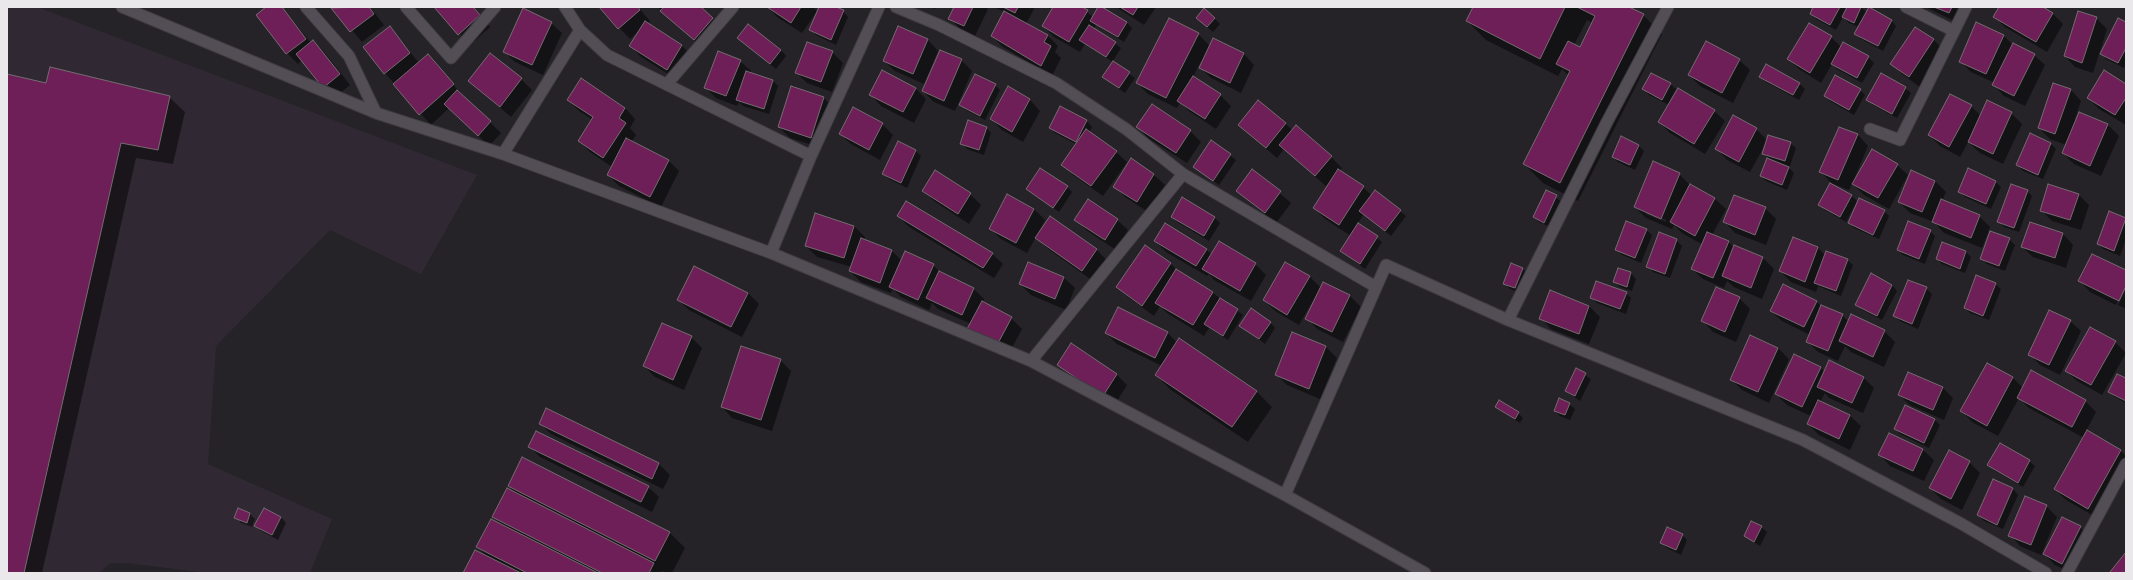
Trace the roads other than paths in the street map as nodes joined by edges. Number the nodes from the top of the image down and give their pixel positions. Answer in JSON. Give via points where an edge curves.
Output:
{"nodes":[{"id":1,"x":122,"y":7,"type":"edge"},
{"id":2,"x":306,"y":7,"type":"edge"},
{"id":3,"x":406,"y":7,"type":"edge"},
{"id":4,"x":495,"y":7,"type":"edge"},
{"id":5,"x":565,"y":7,"type":"edge"},
{"id":6,"x":878,"y":7,"type":"edge"},
{"id":7,"x":896,"y":7,"type":"edge"},
{"id":8,"x":1668,"y":7,"type":"edge"},
{"id":9,"x":1906,"y":7,"type":"edge"},
{"id":10,"x":1966,"y":7,"type":"edge"},
{"id":11,"x":729,"y":8,"type":"edge"},
{"id":12,"x":580,"y":30,"type":"junction"},
{"id":13,"x":1954,"y":31,"type":"junction"},
{"id":14,"x":667,"y":84,"type":"junction"},
{"id":15,"x":376,"y":113,"type":"junction"},
{"id":16,"x":1870,"y":129,"type":"dead end"},
{"id":17,"x":503,"y":154,"type":"junction"},
{"id":18,"x":811,"y":156,"type":"junction"},
{"id":19,"x":1183,"y":174,"type":"junction"},
{"id":20,"x":771,"y":253,"type":"junction"},
{"id":21,"x":1376,"y":287,"type":"junction"},
{"id":22,"x":1508,"y":320,"type":"junction"},
{"id":23,"x":1031,"y":361,"type":"junction"},
{"id":24,"x":2126,"y":464,"type":"edge"},
{"id":25,"x":1285,"y":495,"type":"junction"},
{"id":26,"x":1425,"y":573,"type":"edge"},
{"id":27,"x":2046,"y":573,"type":"edge"},
{"id":28,"x":2067,"y":573,"type":"edge"}],
"edges":[{"from":1,"to":15,"type":"street"},
{"from":2,"to":15,"type":"street","via":[[349,56]]},
{"from":3,"to":4,"type":"street","via":[[451,58]]},
{"from":5,"to":12,"type":"street"},
{"from":6,"to":18,"type":"street"},
{"from":7,"to":19,"type":"street","via":[[939,25],[1056,84],[1126,129]]},
{"from":8,"to":22,"type":"street"},
{"from":9,"to":13,"type":"street"},
{"from":10,"to":13,"type":"street"},
{"from":11,"to":14,"type":"street"},
{"from":12,"to":14,"type":"street","via":[[607,55]]},
{"from":12,"to":17,"type":"street"},
{"from":13,"to":16,"type":"street","via":[[1900,140]]},
{"from":14,"to":18,"type":"street"},
{"from":15,"to":17,"type":"street"},
{"from":17,"to":20,"type":"street"},
{"from":18,"to":20,"type":"street"},
{"from":19,"to":21,"type":"street"},
{"from":19,"to":23,"type":"street"},
{"from":20,"to":23,"type":"street"},
{"from":21,"to":22,"type":"street","via":[[1386,265]]},
{"from":21,"to":25,"type":"street"},
{"from":22,"to":27,"type":"street","via":[[1803,440],[1960,523]]},
{"from":23,"to":25,"type":"street"},
{"from":24,"to":28,"type":"street"},
{"from":25,"to":26,"type":"street"}]}
